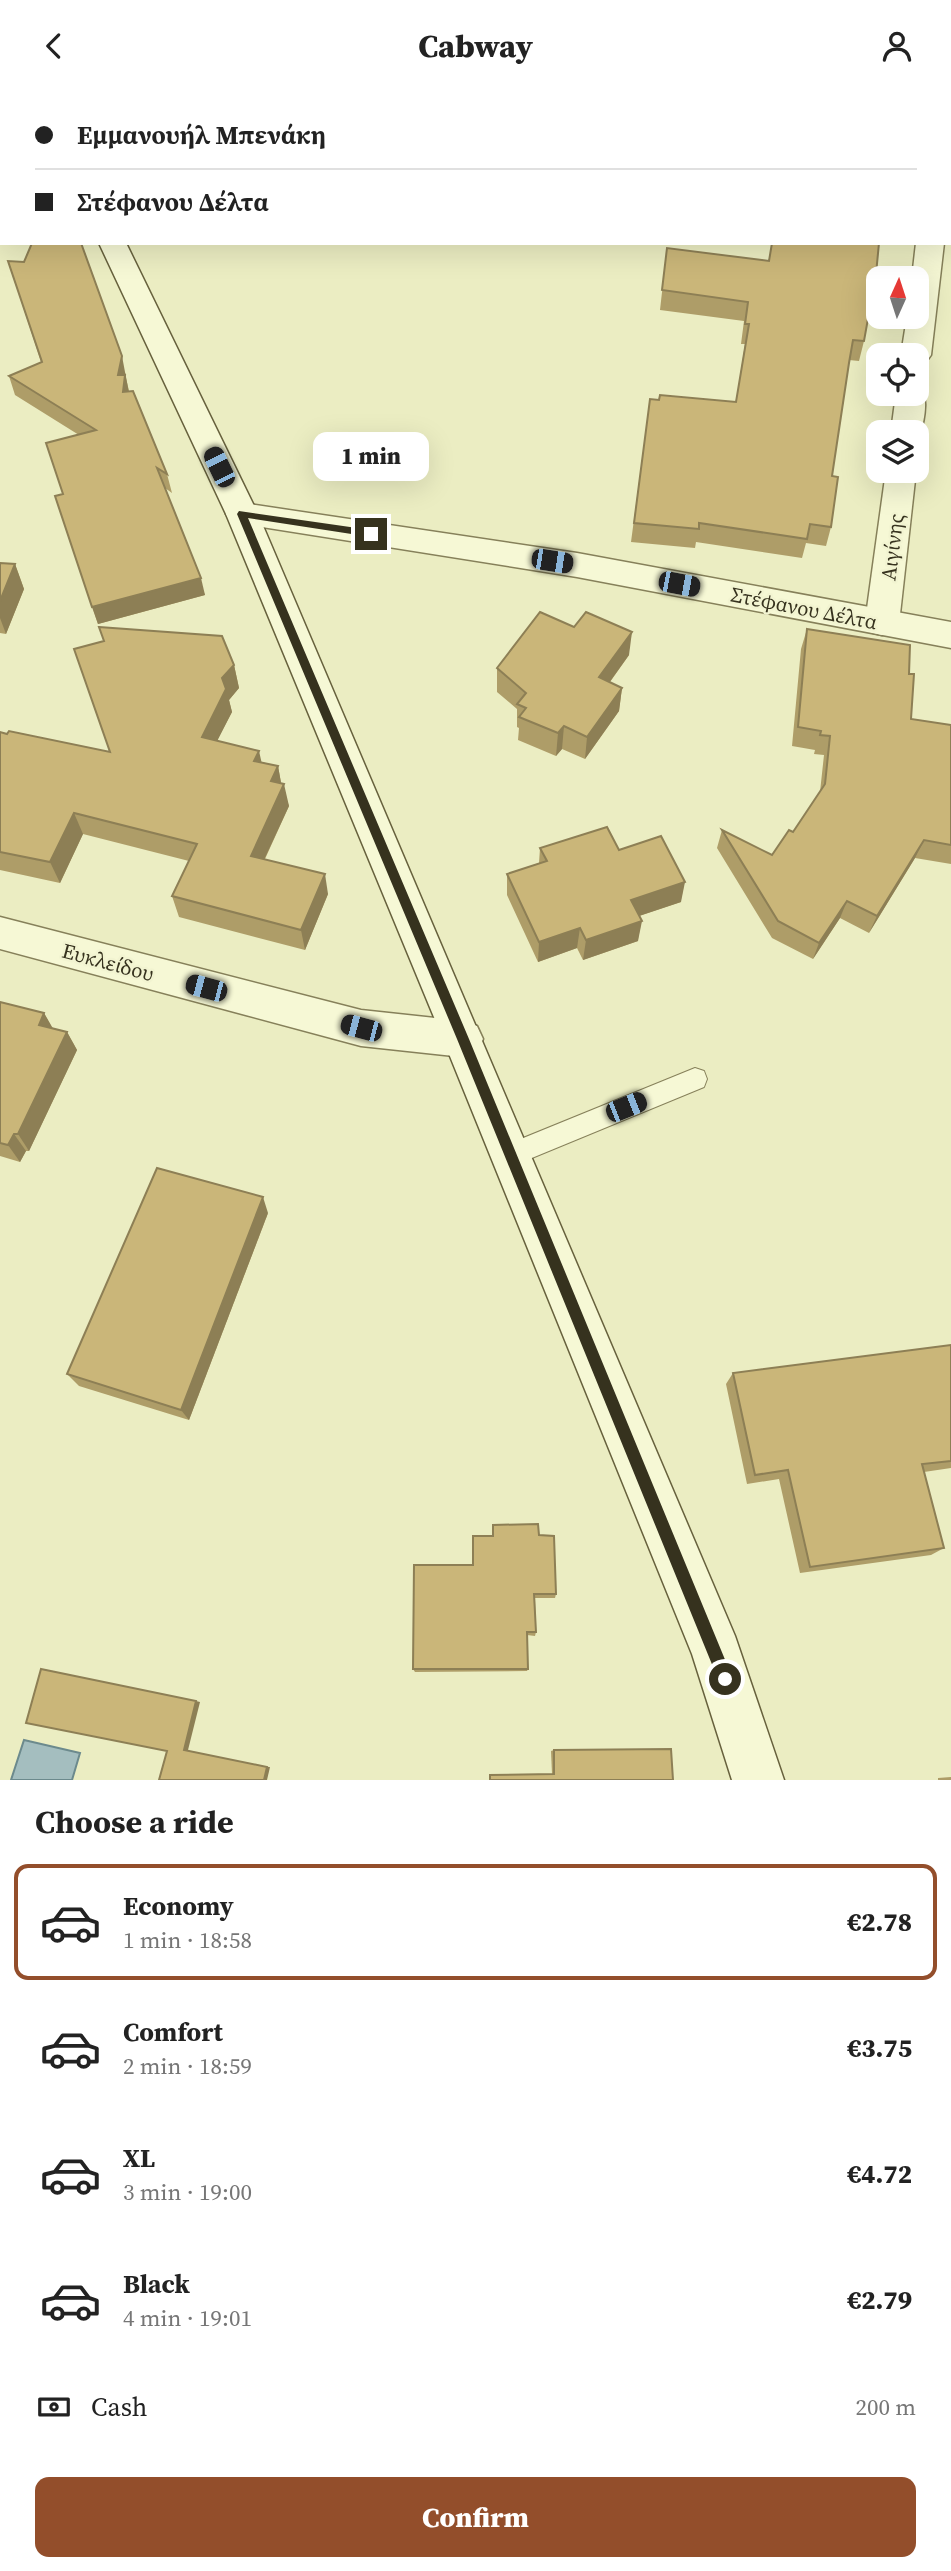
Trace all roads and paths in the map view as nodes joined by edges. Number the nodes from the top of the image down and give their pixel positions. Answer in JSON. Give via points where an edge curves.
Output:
{"nodes":[{"id":1,"x":113,"y":245,"type":"edge"},
{"id":2,"x":930,"y":245,"type":"edge"},
{"id":3,"x":918,"y":343,"type":"edge"},
{"id":4,"x":900,"y":483,"type":"edge"},
{"id":5,"x":242,"y":514,"type":"junction"},
{"id":6,"x":882,"y":623,"type":"junction"},
{"id":7,"x":951,"y":635,"type":"edge"},
{"id":8,"x":0,"y":933,"type":"edge"},
{"id":9,"x":463,"y":1039,"type":"junction"},
{"id":10,"x":695,"y":1079,"type":"dead end"},
{"id":11,"x":510,"y":1155,"type":"junction"},
{"id":12,"x":758,"y":1780,"type":"edge"}],
"edges":[{"from":1,"to":5,"type":"main road"},
{"from":2,"to":3,"type":"main road"},
{"from":4,"to":6,"type":"main road","name":"Αιγίνης"},
{"from":5,"to":6,"type":"main road","name":"Στέφανου Δέλτα","via":[[577,565]]},
{"from":5,"to":9,"type":"main road"},
{"from":6,"to":7,"type":"main road","name":"Στέφανου Δέλτα"},
{"from":8,"to":9,"type":"main road","name":"Ευκλείδου","via":[[361,1028]]},
{"from":9,"to":11,"type":"main road"},
{"from":10,"to":11,"type":"lane"},
{"from":11,"to":12,"type":"main road","via":[[717,1654]]}]}
